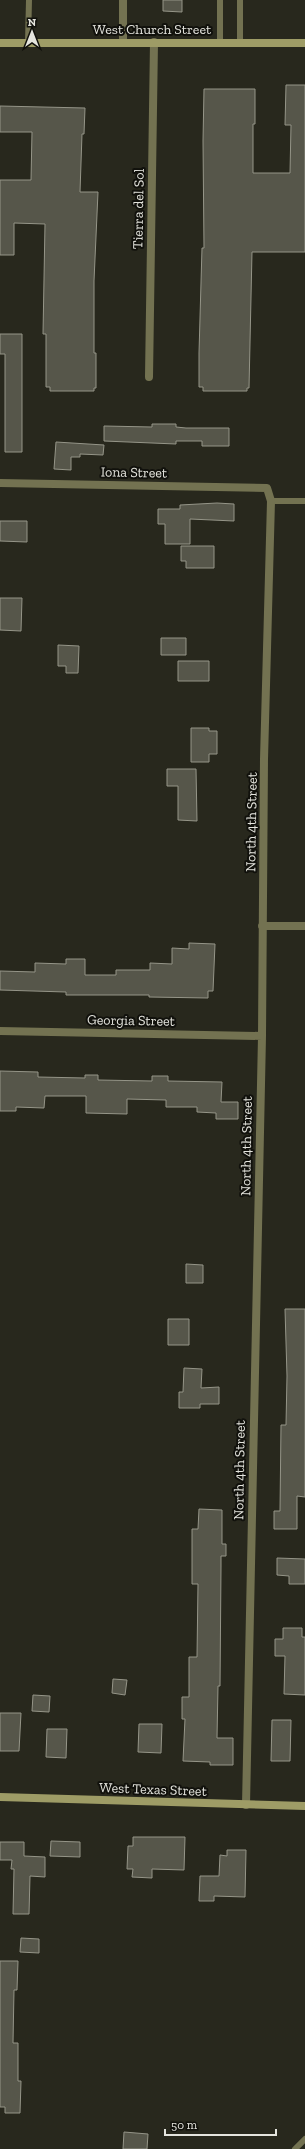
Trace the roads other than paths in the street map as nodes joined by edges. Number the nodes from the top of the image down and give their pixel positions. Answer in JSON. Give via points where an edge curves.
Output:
{"nodes":[{"id":1,"x":28,"y":0,"type":"edge"},
{"id":2,"x":123,"y":0,"type":"edge"},
{"id":3,"x":220,"y":0,"type":"edge"},
{"id":4,"x":240,"y":0,"type":"edge"},
{"id":5,"x":123,"y":42,"type":"junction"},
{"id":6,"x":154,"y":42,"type":"junction"},
{"id":7,"x":220,"y":42,"type":"junction"},
{"id":8,"x":240,"y":42,"type":"junction"},
{"id":9,"x":305,"y":42,"type":"edge"},
{"id":10,"x":0,"y":43,"type":"edge"},
{"id":11,"x":28,"y":43,"type":"junction"},
{"id":12,"x":149,"y":377,"type":"dead end"},
{"id":13,"x":0,"y":483,"type":"edge"},
{"id":14,"x":267,"y":488,"type":"joint"},
{"id":15,"x":271,"y":501,"type":"junction"},
{"id":16,"x":305,"y":501,"type":"edge"},
{"id":17,"x":262,"y":926,"type":"junction"},
{"id":18,"x":305,"y":926,"type":"edge"},
{"id":19,"x":0,"y":1031,"type":"edge"},
{"id":20,"x":262,"y":1036,"type":"junction"},
{"id":21,"x":0,"y":1797,"type":"edge"},
{"id":22,"x":246,"y":1805,"type":"junction"},
{"id":23,"x":305,"y":1806,"type":"edge"},
{"id":24,"x":305,"y":2140,"type":"edge"},
{"id":25,"x":295,"y":2149,"type":"edge"}],
"edges":[{"from":1,"to":11,"type":"lane"},
{"from":2,"to":5,"type":"street"},
{"from":3,"to":7,"type":"lane"},
{"from":4,"to":8,"type":"lane"},
{"from":5,"to":6,"type":"street","name":"West Church Street"},
{"from":5,"to":11,"type":"street","name":"West Church Street"},
{"from":6,"to":7,"type":"street","name":"West Church Street"},
{"from":6,"to":12,"type":"street","name":"Tierra del Sol"},
{"from":7,"to":8,"type":"street","name":"West Church Street"},
{"from":8,"to":9,"type":"street","name":"West Church Street"},
{"from":10,"to":11,"type":"street","name":"West Church Street"},
{"from":13,"to":14,"type":"street","name":"Iona Street"},
{"from":14,"to":15,"type":"street","name":"North 4th Street"},
{"from":15,"to":16,"type":"lane"},
{"from":15,"to":17,"type":"street","name":"North 4th Street"},
{"from":17,"to":18,"type":"street"},
{"from":17,"to":20,"type":"street","name":"North 4th Street"},
{"from":19,"to":20,"type":"street","name":"Georgia Street"},
{"from":20,"to":22,"type":"street","name":"North 4th Street"},
{"from":21,"to":22,"type":"street","name":"West Texas Street"},
{"from":22,"to":23,"type":"street","name":"West Texas Street"},
{"from":24,"to":25,"type":"lane"}]}
